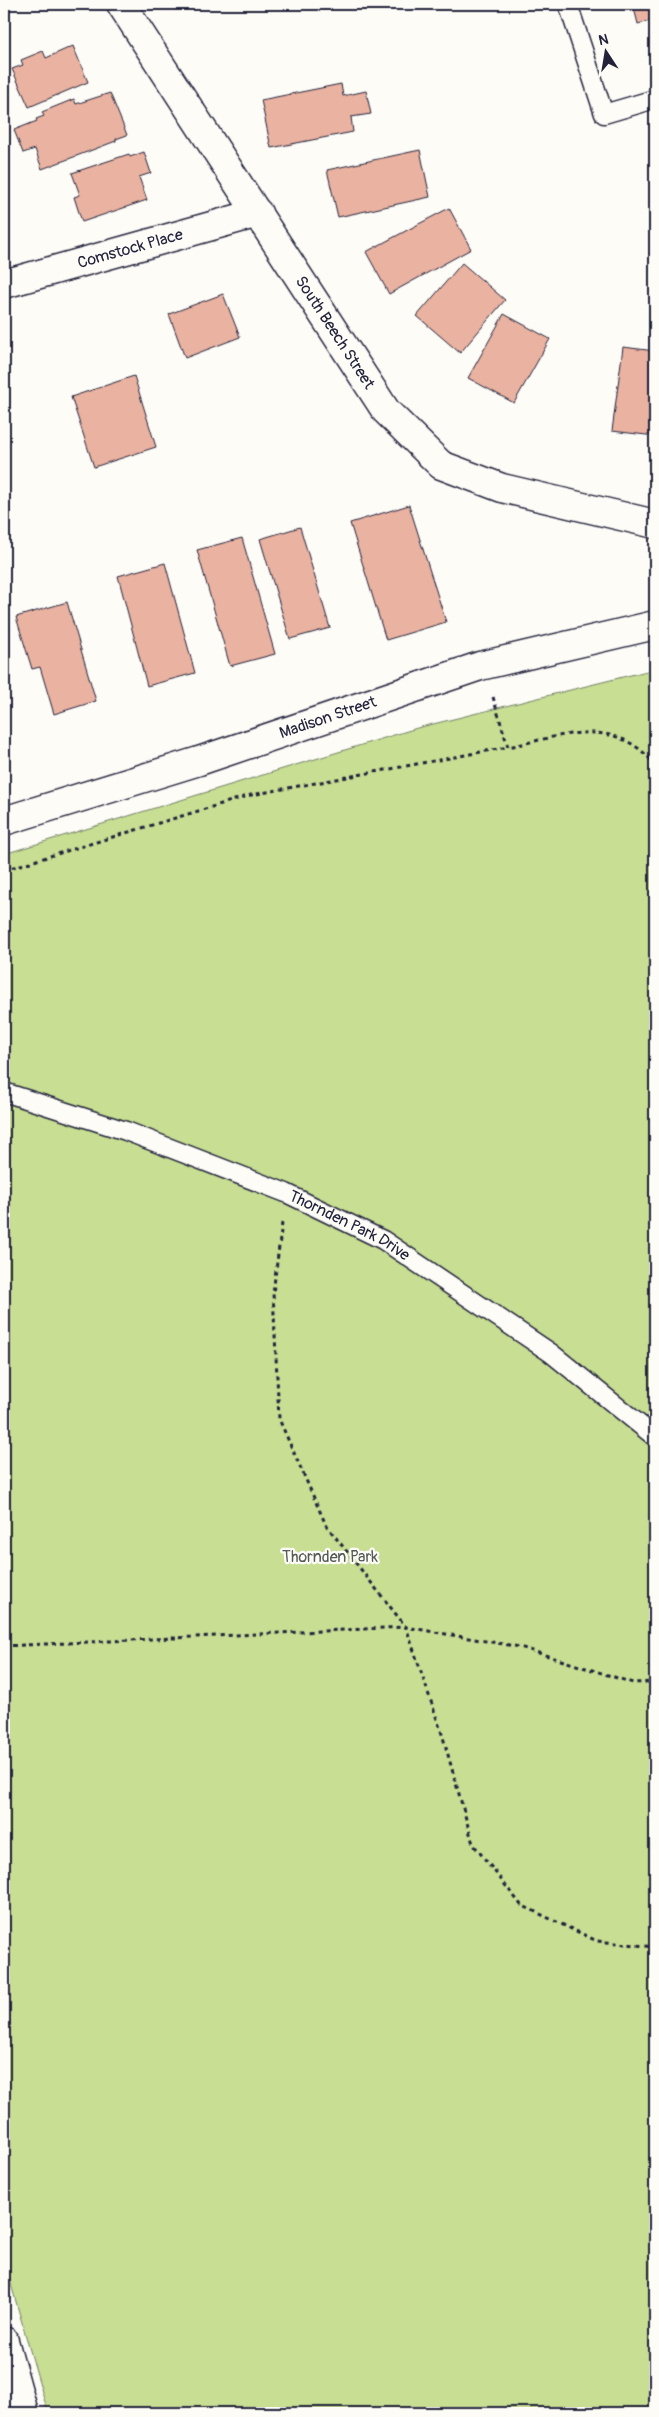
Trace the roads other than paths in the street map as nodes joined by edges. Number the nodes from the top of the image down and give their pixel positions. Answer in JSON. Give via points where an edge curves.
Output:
{"nodes":[{"id":1,"x":121,"y":4,"type":"edge"},
{"id":2,"x":568,"y":4,"type":"edge"},
{"id":3,"x":655,"y":99,"type":"edge"},
{"id":4,"x":258,"y":213,"type":"junction"},
{"id":5,"x":4,"y":284,"type":"edge"},
{"id":6,"x":655,"y":524,"type":"edge"},
{"id":7,"x":655,"y":625,"type":"edge"},
{"id":8,"x":4,"y":821,"type":"edge"},
{"id":9,"x":4,"y":1092,"type":"edge"},
{"id":10,"x":655,"y":1437,"type":"edge"},
{"id":11,"x":4,"y":2342,"type":"edge"},
{"id":12,"x":24,"y":2413,"type":"edge"}],
"edges":[{"from":1,"to":4,"type":"street","name":"South Beech Street"},
{"from":2,"to":3,"type":"lane","via":[[604,114]]},
{"from":4,"to":5,"type":"street","name":"Comstock Place"},
{"from":4,"to":6,"type":"street","name":"South Beech Street","via":[[386,411],[441,465],[502,488]]},
{"from":7,"to":8,"type":"street","name":"Madison Street","via":[[480,666],[199,761]]},
{"from":9,"to":10,"type":"lane","name":"Thornden Park Drive","via":[[126,1131],[286,1193],[383,1240],[551,1353]]},
{"from":11,"to":12,"type":"street"}]}
